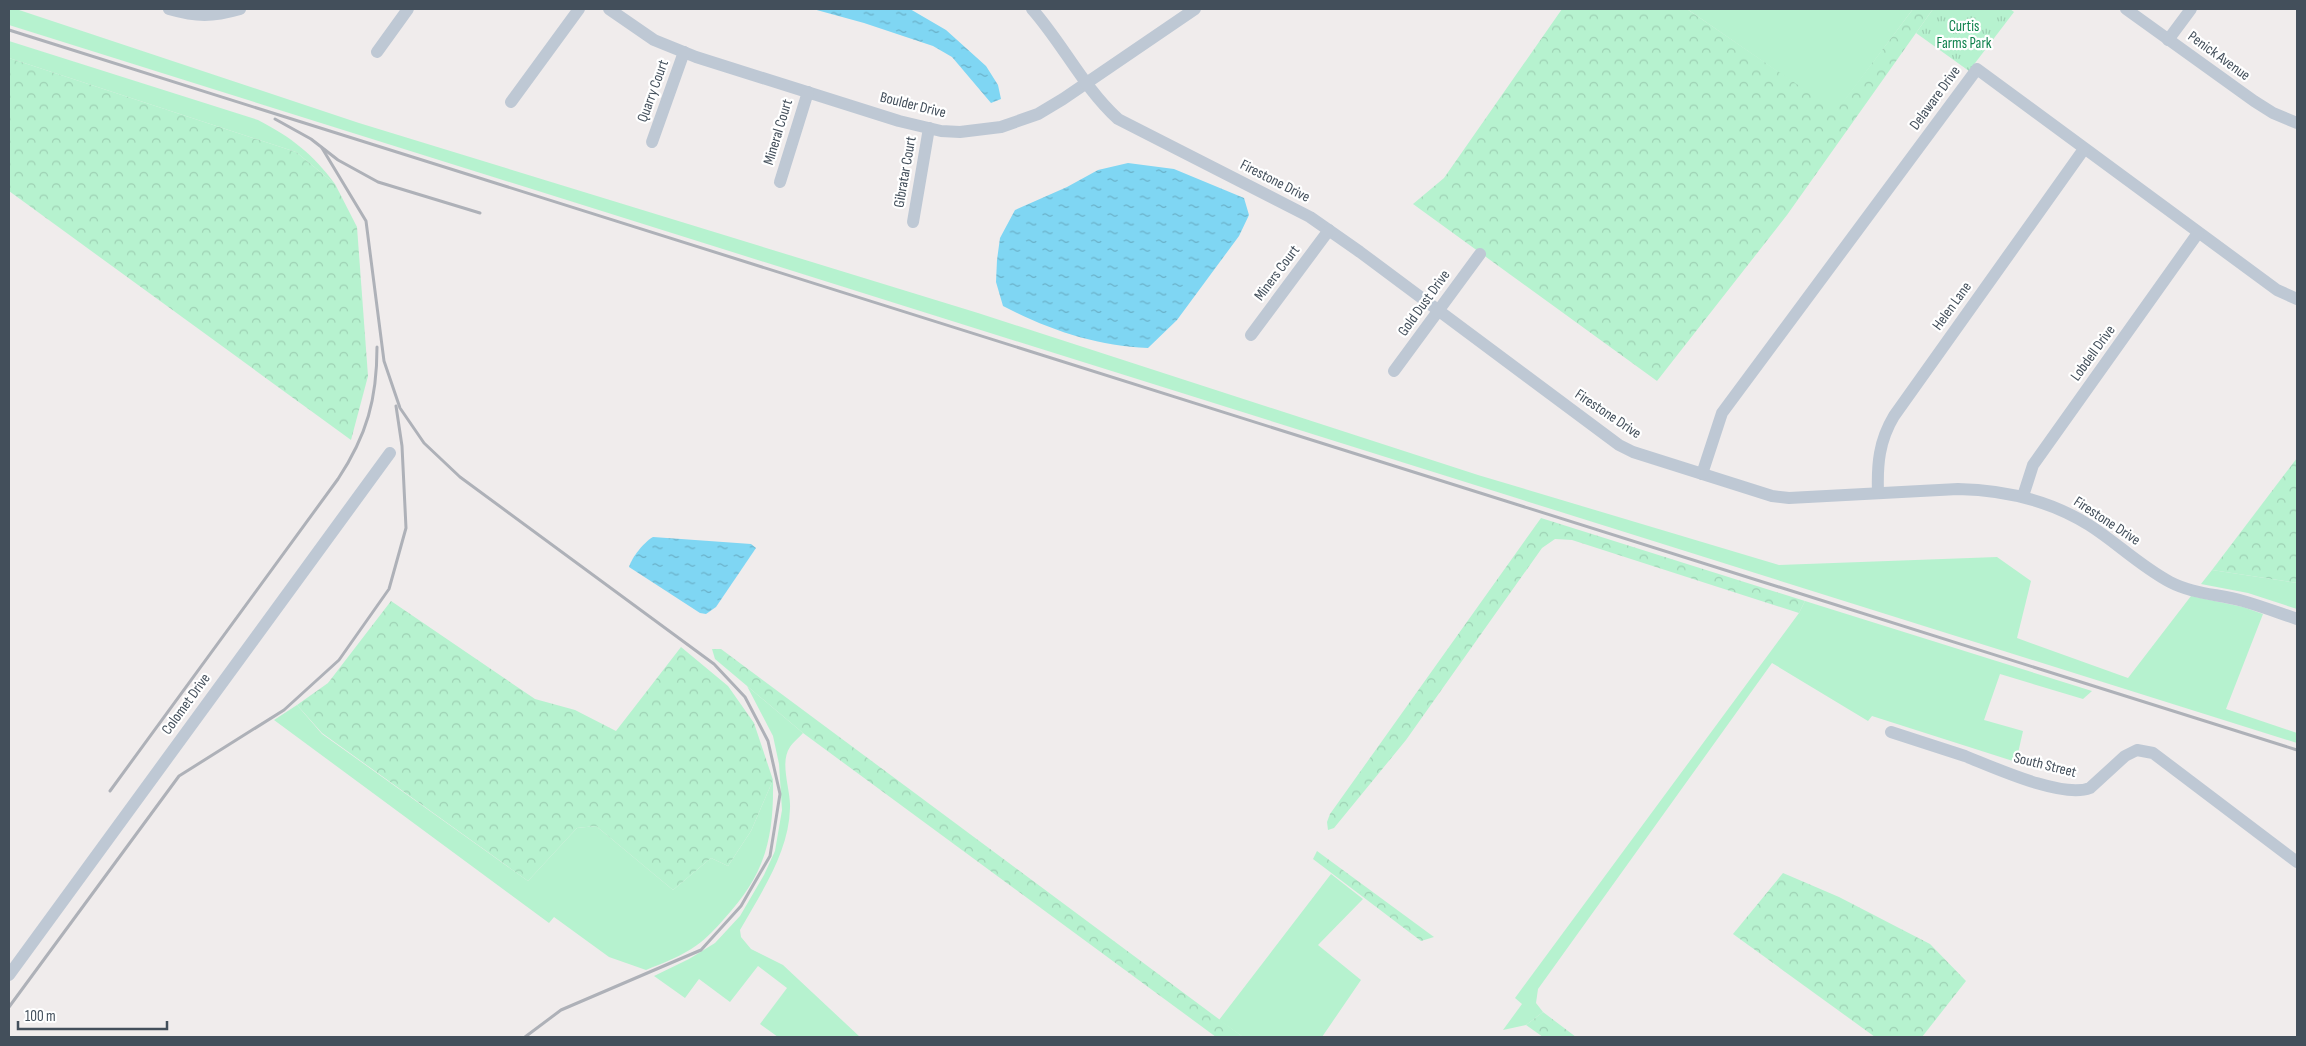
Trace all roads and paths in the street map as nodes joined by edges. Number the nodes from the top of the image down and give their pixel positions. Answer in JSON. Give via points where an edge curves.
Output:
{"nodes":[{"id":1,"x":169,"y":9,"type":"edge"},
{"id":2,"x":240,"y":9,"type":"edge"},
{"id":3,"x":408,"y":9,"type":"edge"},
{"id":4,"x":579,"y":9,"type":"edge"},
{"id":5,"x":609,"y":9,"type":"edge"},
{"id":6,"x":1032,"y":9,"type":"edge"},
{"id":7,"x":1195,"y":9,"type":"edge"},
{"id":8,"x":2126,"y":9,"type":"edge"},
{"id":9,"x":2191,"y":9,"type":"edge"},
{"id":10,"x":2168,"y":40,"type":"junction"},
{"id":11,"x":377,"y":52,"type":"dead end"},
{"id":12,"x":684,"y":52,"type":"junction"},
{"id":13,"x":1085,"y":84,"type":"junction"},
{"id":14,"x":808,"y":92,"type":"junction"},
{"id":15,"x":511,"y":102,"type":"dead end"},
{"id":16,"x":2297,"y":123,"type":"edge"},
{"id":17,"x":929,"y":128,"type":"junction"},
{"id":18,"x":652,"y":142,"type":"dead end"},
{"id":19,"x":2084,"y":149,"type":"junction"},
{"id":20,"x":780,"y":182,"type":"dead end"},
{"id":21,"x":913,"y":222,"type":"dead end"},
{"id":22,"x":1329,"y":230,"type":"junction"},
{"id":23,"x":2198,"y":233,"type":"junction"},
{"id":24,"x":1480,"y":254,"type":"dead end"},
{"id":25,"x":2297,"y":299,"type":"edge"},
{"id":26,"x":1439,"y":311,"type":"junction"},
{"id":27,"x":1251,"y":335,"type":"dead end"},
{"id":28,"x":1394,"y":371,"type":"dead end"},
{"id":29,"x":390,"y":453,"type":"dead end"},
{"id":30,"x":1702,"y":474,"type":"junction"},
{"id":31,"x":1878,"y":493,"type":"junction"},
{"id":32,"x":2023,"y":496,"type":"junction"},
{"id":33,"x":2297,"y":618,"type":"edge"},
{"id":34,"x":1891,"y":732,"type":"dead end"},
{"id":35,"x":2297,"y":862,"type":"edge"},
{"id":36,"x":9,"y":975,"type":"edge"}],
"edges":[{"from":1,"to":2,"type":"street","via":[[191,15],[217,15]]},
{"from":3,"to":11,"type":"street"},
{"from":4,"to":15,"type":"street"},
{"from":5,"to":12,"type":"street","name":"Boulder Drive","via":[[654,40]]},
{"from":6,"to":13,"type":"street","name":"Firestone Drive"},
{"from":7,"to":13,"type":"street","name":"Boulder Drive"},
{"from":8,"to":10,"type":"street","name":"Penick Avenue"},
{"from":9,"to":10,"type":"street"},
{"from":10,"to":16,"type":"street","name":"Penick Avenue","via":[[2254,101]]},
{"from":12,"to":14,"type":"street","name":"Boulder Drive"},
{"from":12,"to":18,"type":"street","name":"Quarry Court"},
{"from":13,"to":17,"type":"street","name":"Boulder Drive","via":[[1038,114],[1016,123],[978,131]]},
{"from":13,"to":22,"type":"street","name":"Firestone Drive","via":[[1118,119],[1290,206]]},
{"from":14,"to":17,"type":"street","name":"Boulder Drive"},
{"from":14,"to":20,"type":"street","name":"Mineral Court"},
{"from":17,"to":21,"type":"street","name":"Gibratar Court"},
{"from":19,"to":23,"type":"street","name":"Delaware Drive"},
{"from":19,"to":30,"type":"street","name":"Delaware Drive","via":[[1976,68],[1722,413]]},
{"from":19,"to":31,"type":"street","name":"Helen Lane","via":[[1887,428],[1878,459]]},
{"from":22,"to":26,"type":"street","name":"Firestone Drive"},
{"from":22,"to":27,"type":"street","name":"Miners Court"},
{"from":23,"to":25,"type":"street","name":"Delaware Drive","via":[[2277,290]]},
{"from":23,"to":32,"type":"street","name":"Lobdell Drive","via":[[2033,465]]},
{"from":24,"to":26,"type":"street","name":"Gold Dust Drive"},
{"from":26,"to":28,"type":"street","name":"Gold Dust Drive"},
{"from":26,"to":30,"type":"street","name":"Firestone Drive","via":[[1619,445]]},
{"from":29,"to":36,"type":"street","name":"Colomet Drive"},
{"from":30,"to":31,"type":"street","name":"Firestone Drive","via":[[1772,496],[1789,498]]},
{"from":31,"to":32,"type":"street","name":"Firestone Drive","via":[[1982,490]]},
{"from":32,"to":33,"type":"street","name":"Firestone Drive","via":[[2089,525],[2170,582]]},
{"from":34,"to":35,"type":"street","name":"South Street","via":[[2011,774],[2071,790],[2090,788],[2125,756],[2137,750],[2154,753]]}]}
